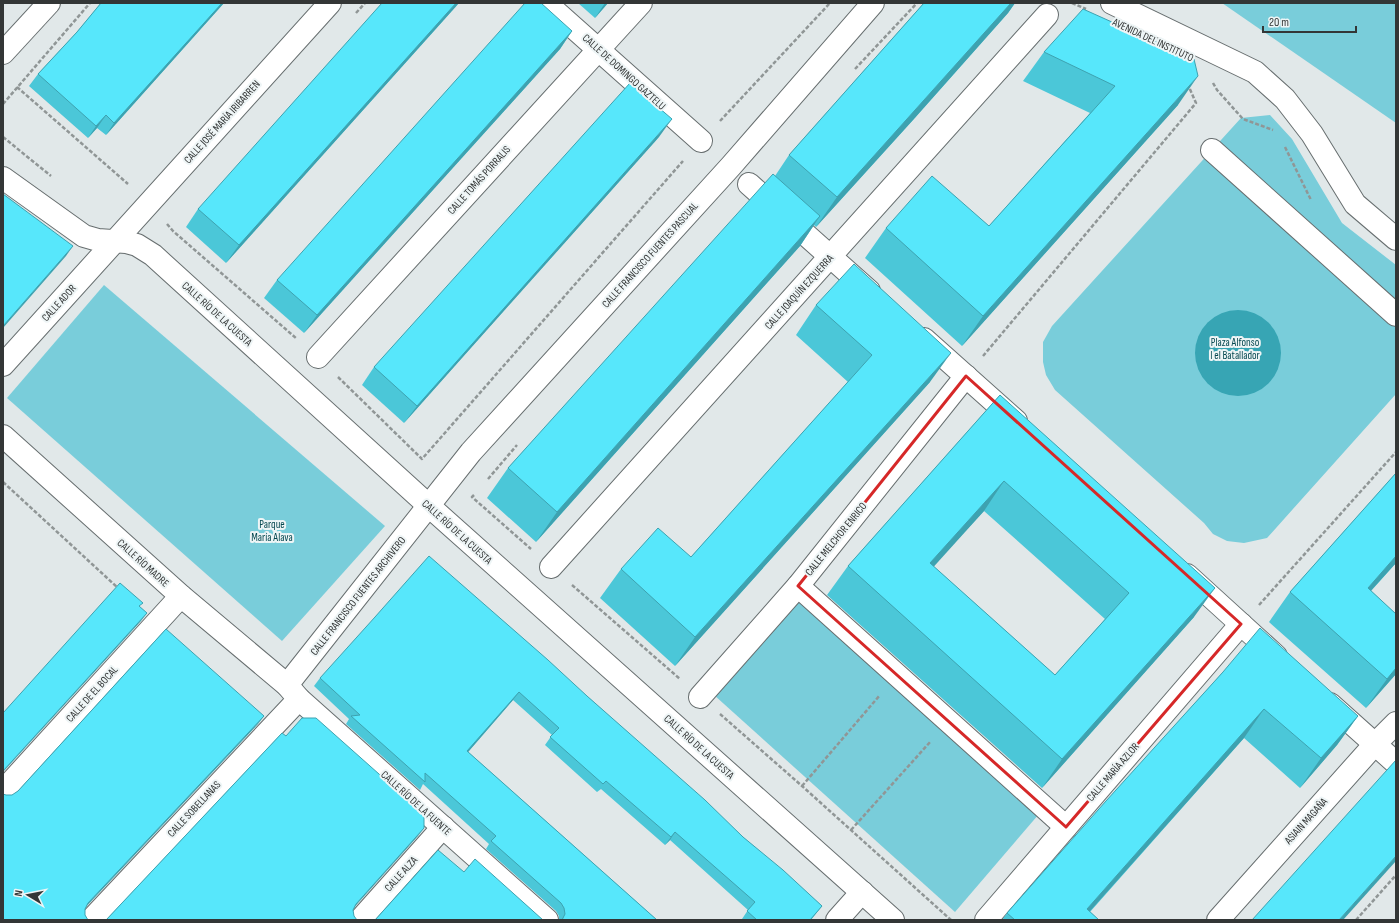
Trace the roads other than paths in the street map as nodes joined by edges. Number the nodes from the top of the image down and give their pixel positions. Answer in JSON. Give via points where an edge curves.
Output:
{"nodes":[{"id":1,"x":49,"y":3,"type":"edge"},
{"id":2,"x":330,"y":3,"type":"edge"},
{"id":3,"x":546,"y":3,"type":"edge"},
{"id":4,"x":641,"y":3,"type":"edge"},
{"id":5,"x":873,"y":3,"type":"edge"},
{"id":6,"x":1103,"y":8,"type":"edge"},
{"id":7,"x":1047,"y":15,"type":"dead end"},
{"id":8,"x":598,"y":49,"type":"junction"},
{"id":9,"x":3,"y":53,"type":"edge"},
{"id":10,"x":701,"y":141,"type":"road end"},
{"id":11,"x":1212,"y":150,"type":"dead end"},
{"id":12,"x":3,"y":178,"type":"edge"},
{"id":13,"x":749,"y":184,"type":"dead end"},
{"id":14,"x":1396,"y":239,"type":"edge"},
{"id":15,"x":114,"y":242,"type":"junction"},
{"id":16,"x":830,"y":257,"type":"junction"},
{"id":17,"x":884,"y":304,"type":"edge"},
{"id":18,"x":1396,"y":315,"type":"edge"},
{"id":19,"x":907,"y":324,"type":"edge"},
{"id":20,"x":318,"y":357,"type":"dead end"},
{"id":21,"x":3,"y":365,"type":"edge"},
{"id":22,"x":966,"y":376,"type":"junction"},
{"id":23,"x":1030,"y":434,"type":"edge"},
{"id":24,"x":3,"y":436,"type":"edge"},
{"id":25,"x":428,"y":506,"type":"junction"},
{"id":26,"x":1171,"y":561,"type":"edge"},
{"id":27,"x":552,"y":567,"type":"dead end"},
{"id":28,"x":798,"y":586,"type":"junction"},
{"id":29,"x":181,"y":596,"type":"junction"},
{"id":30,"x":1241,"y":624,"type":"junction"},
{"id":31,"x":1293,"y":671,"type":"edge"},
{"id":32,"x":293,"y":692,"type":"junction"},
{"id":33,"x":1317,"y":692,"type":"edge"},
{"id":34,"x":700,"y":697,"type":"dead end"},
{"id":35,"x":1396,"y":723,"type":"edge"},
{"id":36,"x":1375,"y":744,"type":"junction"},
{"id":37,"x":1396,"y":763,"type":"edge"},
{"id":38,"x":3,"y":791,"type":"edge"},
{"id":39,"x":443,"y":827,"type":"junction"},
{"id":40,"x":1066,"y":828,"type":"junction"},
{"id":41,"x":862,"y":892,"type":"junction"},
{"id":42,"x":91,"y":920,"type":"edge"},
{"id":43,"x":360,"y":920,"type":"edge"},
{"id":44,"x":547,"y":920,"type":"edge"},
{"id":45,"x":837,"y":920,"type":"edge"},
{"id":46,"x":893,"y":920,"type":"edge"},
{"id":47,"x":986,"y":920,"type":"edge"},
{"id":48,"x":1218,"y":920,"type":"edge"}],
"edges":[{"from":1,"to":9,"type":"street"},
{"from":2,"to":15,"type":"street","name":"CALLE JOSÉ MARÍA IRIBARREN"},
{"from":3,"to":8,"type":"street","name":"CALLE DE DOMINGO GAZTELU"},
{"from":4,"to":8,"type":"street","name":"CALLE TOMÁS PORRALIS"},
{"from":5,"to":25,"type":"street","name":"CALLE FRANCISCO FUENTES PASCUAL","via":[[731,166],[471,452]]},
{"from":6,"to":14,"type":"street","name":"AVENIDA DEL INSTITUTO","via":[[1254,72],[1285,98],[1312,134],[1356,204]]},
{"from":7,"to":16,"type":"street","name":"CALLE JOAQUÍN EZQUERRA"},
{"from":8,"to":10,"type":"street","name":"CALLE DE DOMINGO GAZTELU"},
{"from":8,"to":20,"type":"street","name":"CALLE TOMÁS PORRALIS"},
{"from":11,"to":18,"type":"street"},
{"from":12,"to":15,"type":"street","name":"CALLE RÍO DE LA CUESTA","via":[[84,236]]},
{"from":13,"to":16,"type":"street"},
{"from":15,"to":21,"type":"street","name":"CALLE ADOR"},
{"from":15,"to":25,"type":"street","name":"CALLE RÍO DE LA CUESTA","via":[[137,245],[153,256]]},
{"from":16,"to":17,"type":"street"},
{"from":16,"to":27,"type":"street","name":"CALLE JOAQUÍN EZQUERRA"},
{"from":19,"to":22,"type":"street"},
{"from":22,"to":23,"type":"street"},
{"from":22,"to":28,"type":"street","name":"CALLE MELCHOR ENRICO"},
{"from":24,"to":29,"type":"street","name":"CALLE RÍO MADRE"},
{"from":25,"to":32,"type":"street","name":"CALLE FRANCISCO FUENTES ARCHIVERO"},
{"from":25,"to":41,"type":"street","name":"CALLE RÍO DE LA CUESTA"},
{"from":26,"to":30,"type":"street"},
{"from":28,"to":34,"type":"street","name":"CALLE MELCHOR ENRICO"},
{"from":28,"to":40,"type":"street"},
{"from":29,"to":32,"type":"street","name":"CALLE RÍO MADRE"},
{"from":29,"to":38,"type":"street","name":"CALLE DE EL BOCAL"},
{"from":30,"to":31,"type":"street"},
{"from":30,"to":40,"type":"street","name":"CALLE MARÍA AZLOR"},
{"from":32,"to":39,"type":"street","name":"CALLE RÍO DE LA FUENTE"},
{"from":32,"to":42,"type":"street","name":"CALLE SOBELLANAS"},
{"from":33,"to":36,"type":"street"},
{"from":35,"to":36,"type":"street","name":"ASIAIN MAGAÑA"},
{"from":36,"to":37,"type":"street"},
{"from":36,"to":48,"type":"street","name":"ASIAIN MAGAÑA"},
{"from":39,"to":43,"type":"street","name":"CALLE ALZA"},
{"from":39,"to":44,"type":"street","name":"CALLE RÍO DE LA FUENTE"},
{"from":40,"to":47,"type":"street","name":"CALLE MARÍA AZLOR"},
{"from":41,"to":45,"type":"street"},
{"from":41,"to":46,"type":"street","name":"CALLE RÍO DE LA CUESTA"}]}
